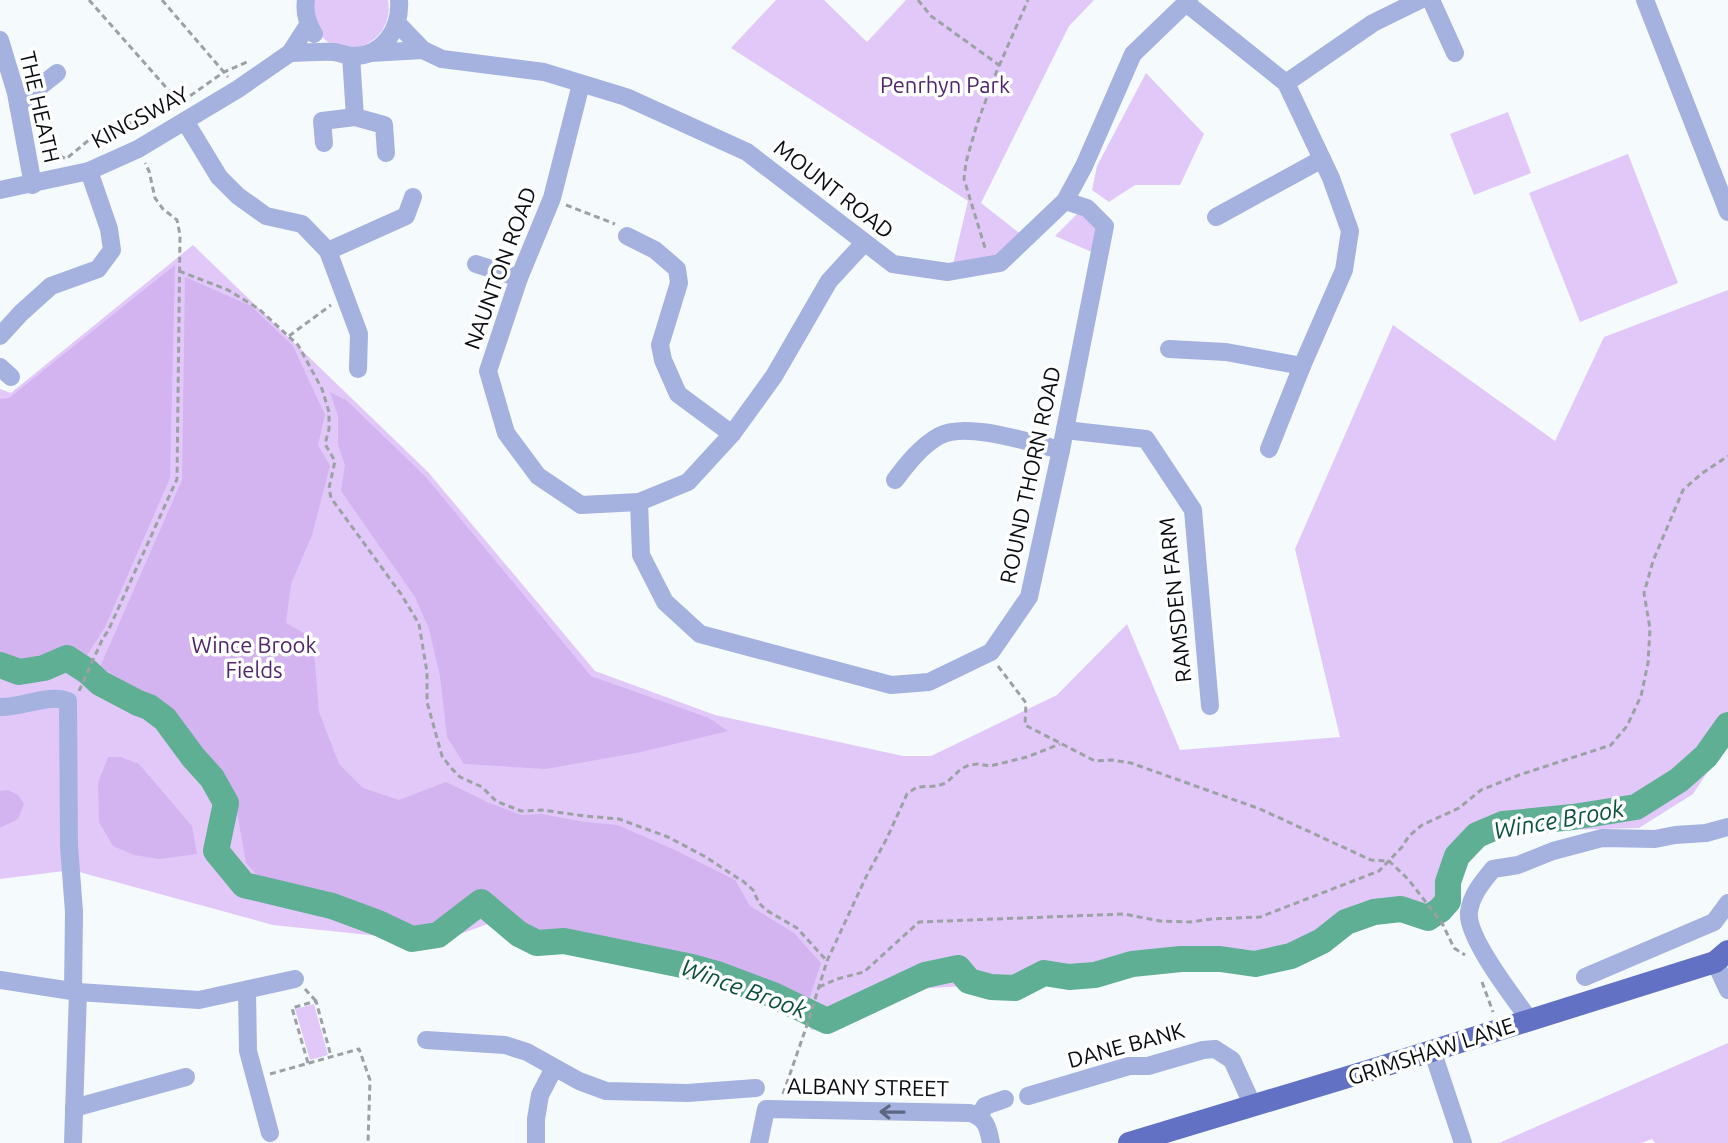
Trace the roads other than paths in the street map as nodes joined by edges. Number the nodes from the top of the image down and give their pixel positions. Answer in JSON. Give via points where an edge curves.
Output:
{"nodes":[{"id":1,"x":306,"y":0,"type":"edge"},
{"id":2,"x":399,"y":0,"type":"edge"},
{"id":3,"x":1420,"y":0,"type":"edge"},
{"id":4,"x":1431,"y":0,"type":"edge"},
{"id":5,"x":1645,"y":0,"type":"edge"},
{"id":6,"x":1188,"y":1,"type":"edge"},
{"id":7,"x":398,"y":24,"type":"junction"},
{"id":8,"x":308,"y":25,"type":"junction"},
{"id":9,"x":423,"y":50,"type":"junction"},
{"id":10,"x":1,"y":52,"type":"edge"},
{"id":11,"x":290,"y":53,"type":"junction"},
{"id":12,"x":351,"y":53,"type":"junction"},
{"id":13,"x":1455,"y":53,"type":"dead end"},
{"id":14,"x":57,"y":73,"type":"dead end"},
{"id":15,"x":1286,"y":83,"type":"junction"},
{"id":16,"x":581,"y":84,"type":"junction"},
{"id":17,"x":18,"y":104,"type":"junction"},
{"id":18,"x":355,"y":117,"type":"junction"},
{"id":19,"x":185,"y":121,"type":"junction"},
{"id":20,"x":324,"y":143,"type":"dead end"},
{"id":21,"x":386,"y":153,"type":"dead end"},
{"id":22,"x":1322,"y":159,"type":"junction"},
{"id":23,"x":89,"y":171,"type":"junction"},
{"id":24,"x":33,"y":185,"type":"junction"},
{"id":25,"x":0,"y":190,"type":"edge"},
{"id":26,"x":413,"y":197,"type":"dead end"},
{"id":27,"x":1065,"y":201,"type":"junction"},
{"id":28,"x":1728,"y":212,"type":"edge"},
{"id":29,"x":1216,"y":217,"type":"dead end"},
{"id":30,"x":627,"y":236,"type":"road end"},
{"id":31,"x":864,"y":243,"type":"junction"},
{"id":32,"x":328,"y":251,"type":"junction"},
{"id":33,"x":476,"y":264,"type":"dead end"},
{"id":34,"x":519,"y":278,"type":"junction"},
{"id":35,"x":0,"y":336,"type":"edge"},
{"id":36,"x":1169,"y":349,"type":"dead end"},
{"id":37,"x":1302,"y":366,"type":"junction"},
{"id":38,"x":358,"y":369,"type":"dead end"},
{"id":39,"x":1065,"y":430,"type":"junction"},
{"id":40,"x":732,"y":434,"type":"junction"},
{"id":41,"x":1269,"y":449,"type":"dead end"},
{"id":42,"x":1061,"y":450,"type":"junction"},
{"id":43,"x":895,"y":480,"type":"dead end"},
{"id":44,"x":639,"y":502,"type":"junction"},
{"id":45,"x":1210,"y":706,"type":"dead end"},
{"id":46,"x":0,"y":707,"type":"edge"},
{"id":47,"x":1728,"y":827,"type":"edge"},
{"id":48,"x":1728,"y":903,"type":"edge"},
{"id":49,"x":1722,"y":956,"type":"edge"},
{"id":50,"x":1585,"y":977,"type":"dead end"},
{"id":51,"x":295,"y":979,"type":"dead end"},
{"id":52,"x":0,"y":980,"type":"edge"},
{"id":53,"x":247,"y":990,"type":"junction"},
{"id":54,"x":1728,"y":990,"type":"edge"},
{"id":55,"x":76,"y":991,"type":"junction"},
{"id":56,"x":1529,"y":1019,"type":"junction"},
{"id":57,"x":426,"y":1040,"type":"dead end"},
{"id":58,"x":1432,"y":1050,"type":"junction"},
{"id":59,"x":554,"y":1068,"type":"junction"},
{"id":60,"x":186,"y":1077,"type":"dead end"},
{"id":61,"x":756,"y":1088,"type":"dead end"},
{"id":62,"x":1028,"y":1096,"type":"dead end"},
{"id":63,"x":1005,"y":1099,"type":"dead end"},
{"id":64,"x":1253,"y":1106,"type":"junction"},
{"id":65,"x":74,"y":1108,"type":"junction"},
{"id":66,"x":975,"y":1115,"type":"junction"},
{"id":67,"x":270,"y":1133,"type":"dead end"},
{"id":68,"x":1164,"y":1138,"type":"edge"},
{"id":69,"x":73,"y":1143,"type":"edge"},
{"id":70,"x":536,"y":1143,"type":"edge"},
{"id":71,"x":759,"y":1143,"type":"edge"},
{"id":72,"x":991,"y":1143,"type":"edge"},
{"id":73,"x":1129,"y":1143,"type":"edge"},
{"id":74,"x":1463,"y":1143,"type":"edge"}],
"edges":[{"from":1,"to":8,"type":"street"},
{"from":2,"to":7,"type":"street"},
{"from":3,"to":15,"type":"street","via":[[1373,23]]},
{"from":4,"to":13,"type":"street"},
{"from":5,"to":28,"type":"street"},
{"from":6,"to":15,"type":"street"},
{"from":6,"to":27,"type":"street","name":"MOUNT ROAD","via":[[1133,54]]},
{"from":7,"to":9,"type":"street","name":"MOUNT ROAD"},
{"from":7,"to":12,"type":"street","via":[[377,49]]},
{"from":8,"to":11,"type":"street","name":"KINGSWAY"},
{"from":8,"to":12,"type":"street","via":[[319,43]]},
{"from":9,"to":12,"type":"street","name":"MOUNT ROAD"},
{"from":9,"to":16,"type":"street","name":"MOUNT ROAD","via":[[442,59],[544,72]]},
{"from":10,"to":17,"type":"street","name":"THE HEATH"},
{"from":11,"to":12,"type":"street"},
{"from":11,"to":19,"type":"street","name":"KINGSWAY"},
{"from":12,"to":18,"type":"street"},
{"from":14,"to":17,"type":"street"},
{"from":15,"to":22,"type":"street"},
{"from":16,"to":31,"type":"street","name":"MOUNT ROAD","via":[[626,97],[747,152]]},
{"from":16,"to":34,"type":"street","name":"NAUNTON ROAD","via":[[551,200]]},
{"from":17,"to":24,"type":"street","name":"THE HEATH"},
{"from":18,"to":20,"type":"street","via":[[322,121]]},
{"from":18,"to":21,"type":"street","via":[[384,125]]},
{"from":19,"to":23,"type":"street","name":"KINGSWAY"},
{"from":19,"to":32,"type":"street","via":[[219,177],[238,196],[266,216],[302,224]]},
{"from":22,"to":29,"type":"street"},
{"from":22,"to":37,"type":"street","via":[[1350,231],[1344,270]]},
{"from":23,"to":24,"type":"street","name":"KINGSWAY"},
{"from":23,"to":35,"type":"street","via":[[112,250],[98,269],[51,286]]},
{"from":24,"to":25,"type":"street","name":"KINGSWAY"},
{"from":26,"to":32,"type":"street","via":[[406,216]]},
{"from":27,"to":31,"type":"street","name":"MOUNT ROAD","via":[[1000,263],[948,272],[893,264]]},
{"from":27,"to":39,"type":"street","name":"ROUND THORN ROAD","via":[[1087,208],[1105,226]]},
{"from":30,"to":40,"type":"street","via":[[677,269],[679,283],[660,345],[678,394]]},
{"from":31,"to":40,"type":"street","name":"NAUNTON ROAD","via":[[829,281],[774,376]]},
{"from":32,"to":38,"type":"street","via":[[359,334]]},
{"from":33,"to":34,"type":"street"},
{"from":34,"to":44,"type":"street","name":"NAUNTON ROAD","via":[[488,371],[506,433],[538,476],[581,505]]},
{"from":36,"to":37,"type":"street","via":[[1226,352]]},
{"from":37,"to":41,"type":"street"},
{"from":39,"to":42,"type":"street","name":"ROUND THORN ROAD"},
{"from":39,"to":45,"type":"street","name":"RAMSDEN FARM","via":[[1146,439],[1193,510]]},
{"from":40,"to":44,"type":"street","name":"NAUNTON ROAD","via":[[688,482]]},
{"from":42,"to":43,"type":"street","via":[[978,429],[941,435]]},
{"from":42,"to":44,"type":"street","name":"ROUND THORN ROAD","via":[[1029,597],[991,652],[929,682],[891,685],[700,634],[665,602],[641,555]]},
{"from":46,"to":55,"type":"street","via":[[58,697],[68,701]]},
{"from":47,"to":56,"type":"street","via":[[1655,839],[1602,838],[1493,869],[1477,889],[1469,913],[1473,931]]},
{"from":48,"to":50,"type":"street","via":[[1714,922]]},
{"from":49,"to":54,"type":"street"},
{"from":49,"to":56,"type":"main road","name":"GRIMSHAW LANE"},
{"from":51,"to":53,"type":"street"},
{"from":52,"to":55,"type":"street"},
{"from":53,"to":55,"type":"street","via":[[199,1000]]},
{"from":53,"to":67,"type":"street","via":[[248,1051]]},
{"from":55,"to":65,"type":"street"},
{"from":56,"to":58,"type":"main road","name":"GRIMSHAW LANE"},
{"from":57,"to":59,"type":"street","via":[[505,1045]]},
{"from":58,"to":64,"type":"main road","name":"GRIMSHAW LANE"},
{"from":58,"to":74,"type":"street"},
{"from":59,"to":61,"type":"street","via":[[606,1091]]},
{"from":59,"to":70,"type":"street","via":[[540,1095]]},
{"from":60,"to":65,"type":"street"},
{"from":62,"to":64,"type":"street","name":"DANE BANK","via":[[1048,1085],[1215,1049],[1232,1060]]},
{"from":63,"to":66,"type":"street"},
{"from":64,"to":68,"type":"main road","name":"GRIMSHAW LANE"},
{"from":65,"to":69,"type":"street"},
{"from":66,"to":71,"type":"street","name":"ALBANY STREET","one_way":true,"via":[[772,1109]]},
{"from":66,"to":72,"type":"street","via":[[988,1125]]},
{"from":68,"to":73,"type":"main road","name":"GRIMSHAW LANE"}]}
